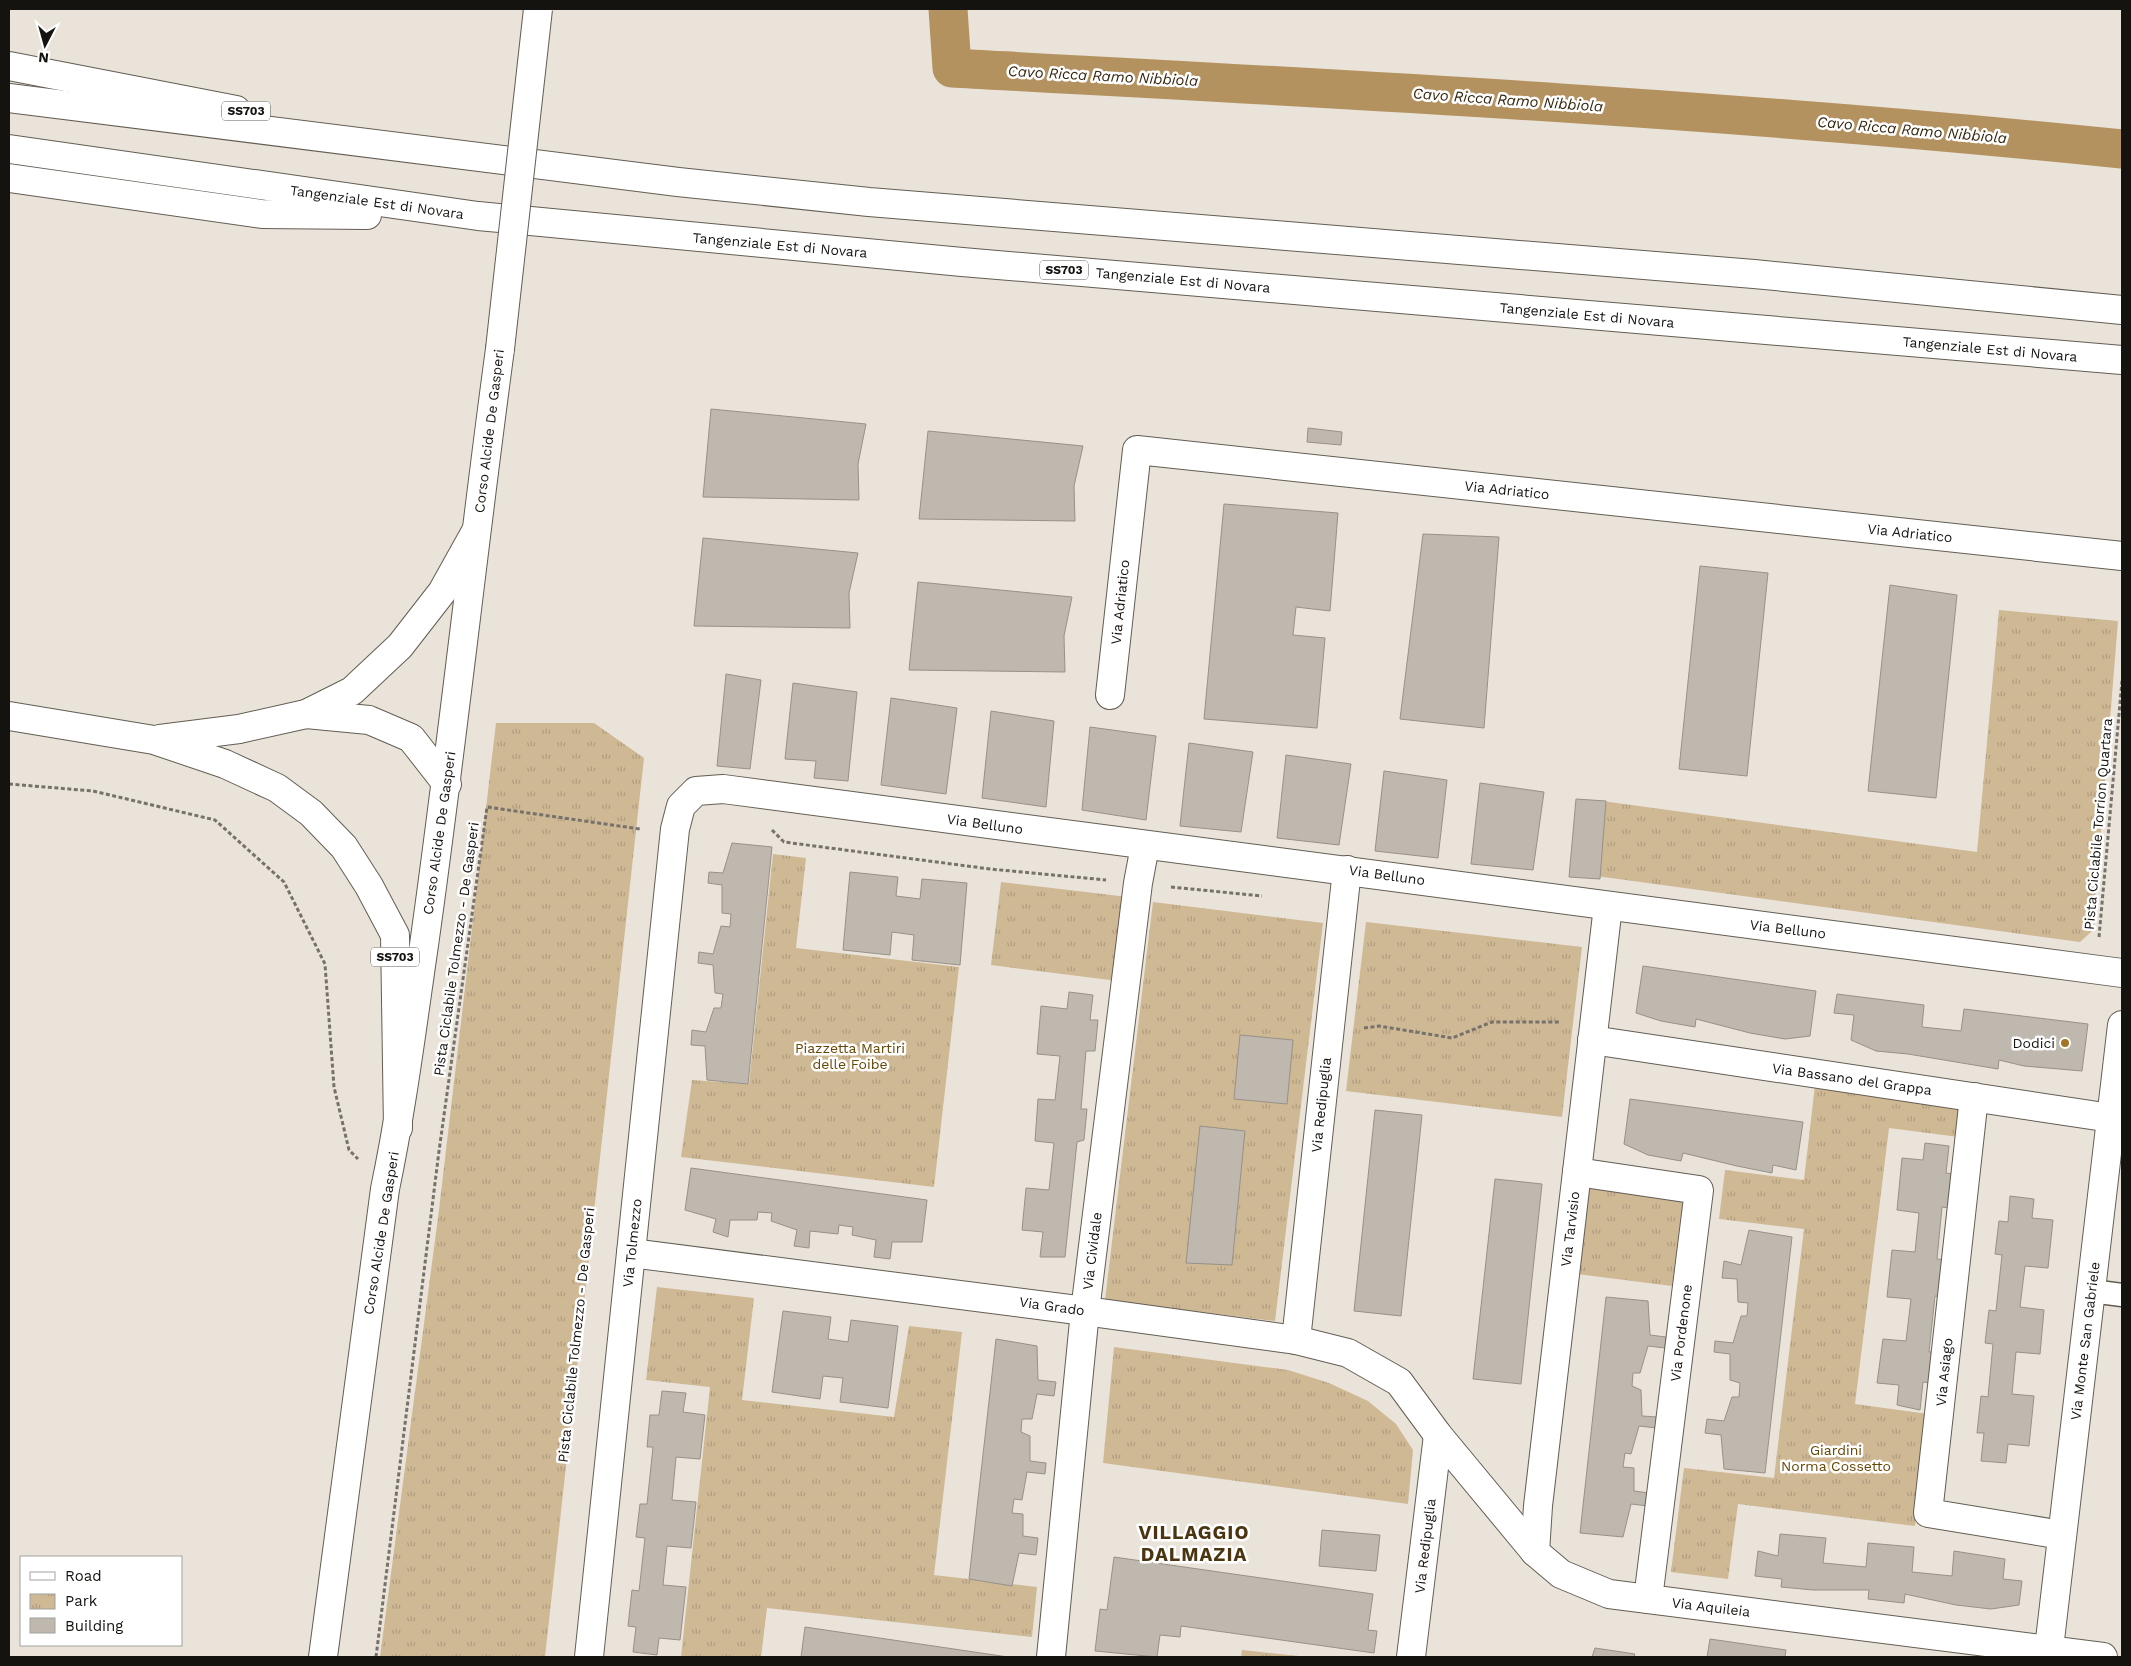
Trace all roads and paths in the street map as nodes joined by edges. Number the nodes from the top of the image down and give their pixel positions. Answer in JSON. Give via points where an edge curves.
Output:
{"nodes":[{"id":1,"x":538,"y":9,"type":"edge"},
{"id":2,"x":9,"y":66,"type":"edge"},
{"id":3,"x":9,"y":98,"type":"edge"},
{"id":4,"x":9,"y":149,"type":"edge"},
{"id":5,"x":483,"y":157,"type":"junction"},
{"id":6,"x":9,"y":178,"type":"edge"},
{"id":7,"x":478,"y":216,"type":"junction"},
{"id":8,"x":2122,"y":310,"type":"edge"},
{"id":9,"x":2122,"y":360,"type":"edge"},
{"id":10,"x":476,"y":532,"type":"junction"},
{"id":11,"x":2122,"y":556,"type":"edge"},
{"id":12,"x":2122,"y":681,"type":"edge"},
{"id":13,"x":1110,"y":695,"type":"dead end"},
{"id":14,"x":306,"y":714,"type":"junction"},
{"id":15,"x":9,"y":716,"type":"edge"},
{"id":16,"x":154,"y":740,"type":"junction"},
{"id":17,"x":9,"y":784,"type":"edge"},
{"id":18,"x":447,"y":784,"type":"junction"},
{"id":19,"x":675,"y":829,"type":"joint"},
{"id":20,"x":639,"y":835,"type":"dead end"},
{"id":21,"x":1145,"y":846,"type":"junction"},
{"id":22,"x":1347,"y":870,"type":"junction"},
{"id":23,"x":1608,"y":906,"type":"junction"},
{"id":24,"x":2098,"y":941,"type":"dead end"},
{"id":25,"x":2122,"y":973,"type":"edge"},
{"id":26,"x":1567,"y":1022,"type":"dead end"},
{"id":27,"x":2122,"y":1025,"type":"edge"},
{"id":28,"x":1329,"y":1034,"type":"junction"},
{"id":29,"x":1592,"y":1040,"type":"junction"},
{"id":30,"x":1974,"y":1097,"type":"junction"},
{"id":31,"x":2111,"y":1118,"type":"junction"},
{"id":32,"x":398,"y":1128,"type":"junction"},
{"id":33,"x":1577,"y":1172,"type":"junction"},
{"id":34,"x":385,"y":1189,"type":"junction"},
{"id":35,"x":631,"y":1253,"type":"junction"},
{"id":36,"x":2091,"y":1291,"type":"junction"},
{"id":37,"x":2122,"y":1295,"type":"edge"},
{"id":38,"x":1085,"y":1311,"type":"junction"},
{"id":39,"x":1296,"y":1340,"type":"junction"},
{"id":40,"x":1438,"y":1435,"type":"junction"},
{"id":41,"x":2062,"y":1535,"type":"junction"},
{"id":42,"x":1535,"y":1552,"type":"junction"},
{"id":43,"x":1648,"y":1599,"type":"junction"},
{"id":44,"x":1941,"y":1647,"type":"edge"},
{"id":45,"x":2049,"y":1654,"type":"edge"},
{"id":46,"x":323,"y":1656,"type":"edge"},
{"id":47,"x":376,"y":1657,"type":"edge"},
{"id":48,"x":589,"y":1657,"type":"edge"},
{"id":49,"x":1051,"y":1657,"type":"edge"},
{"id":50,"x":1411,"y":1657,"type":"edge"},
{"id":51,"x":2102,"y":1657,"type":"edge"}],
"edges":[{"from":1,"to":10,"type":"main road","name":"Corso Alcide De Gasperi","bridge":true},
{"from":2,"to":5,"type":"main road","number":"SS703"},
{"from":3,"to":5,"type":"main road","number":"SS703"},
{"from":4,"to":7,"type":"main road","name":"Tangenziale Est di Novara","number":"SS703"},
{"from":5,"to":8,"type":"main road","number":"SS703","via":[[869,202],[1754,274]]},
{"from":6,"to":7,"type":"main road","number":"SS703","via":[[262,214]]},
{"from":7,"to":9,"type":"main road","name":"Tangenziale Est di Novara","number":"SS703","via":[[962,262]]},
{"from":10,"to":14,"type":"main road","number":"SS703","via":[[442,592],[400,646],[352,691]]},
{"from":10,"to":18,"type":"main road","name":"Corso Alcide De Gasperi"},
{"from":11,"to":13,"type":"main road","name":"Via Adriatico","via":[[1137,450]]},
{"from":12,"to":24,"type":"path","name":"Pista Ciclabile Torrion Quartara"},
{"from":14,"to":16,"type":"main road","number":"SS703","via":[[239,729]]},
{"from":14,"to":18,"type":"main road","number":"SS703","via":[[370,720],[411,738]]},
{"from":15,"to":16,"type":"main road","number":"SS703"},
{"from":16,"to":32,"type":"main road","number":"SS703","via":[[225,764],[277,788],[311,813],[344,847],[369,886],[395,935]]},
{"from":17,"to":34,"type":"path","via":[[93,791],[215,820],[284,882],[325,964],[334,1087],[349,1150]]},
{"from":18,"to":32,"type":"main road","name":"Corso Alcide De Gasperi"},
{"from":19,"to":21,"type":"main road","name":"Via Belluno","via":[[681,806],[696,790],[723,789]]},
{"from":19,"to":35,"type":"main road","name":"Via Tolmezzo"},
{"from":20,"to":47,"type":"path","name":"Pista Ciclabile Tolmezzo - De Gasperi","via":[[640,827],[487,807],[439,1151]]},
{"from":21,"to":22,"type":"main road","name":"Via Belluno"},
{"from":21,"to":38,"type":"main road","name":"Via Cividale"},
{"from":22,"to":23,"type":"main road","name":"Via Belluno"},
{"from":22,"to":28,"type":"main road","name":"Via Redipuglia"},
{"from":23,"to":25,"type":"main road","name":"Via Belluno"},
{"from":23,"to":29,"type":"main road","name":"Via Tarvisio"},
{"from":26,"to":28,"type":"path","via":[[1492,1022],[1452,1038],[1379,1026]]},
{"from":27,"to":31,"type":"main road","name":"Via Monte San Gabriele"},
{"from":28,"to":39,"type":"main road","name":"Via Redipuglia"},
{"from":29,"to":30,"type":"main road","name":"Via Bassano del Grappa"},
{"from":29,"to":33,"type":"main road","name":"Via Tarvisio"},
{"from":30,"to":31,"type":"main road","name":"Via Bassano del Grappa"},
{"from":30,"to":41,"type":"main road","name":"Via Asiago","via":[[1928,1513]]},
{"from":31,"to":36,"type":"main road","name":"Via Monte San Gabriele"},
{"from":32,"to":34,"type":"main road","name":"Corso Alcide De Gasperi"},
{"from":33,"to":42,"type":"main road","name":"Via Tarvisio"},
{"from":33,"to":43,"type":"main road","name":"Via Pordenone","via":[[1699,1190]]},
{"from":34,"to":46,"type":"main road","name":"Corso Alcide De Gasperi"},
{"from":35,"to":38,"type":"main road","name":"Via Grado"},
{"from":35,"to":48,"type":"main road","name":"Via Tolmezzo"},
{"from":36,"to":37,"type":"lane"},
{"from":36,"to":41,"type":"main road","name":"Via Monte San Gabriele"},
{"from":38,"to":39,"type":"main road","name":"Via Grado"},
{"from":38,"to":49,"type":"main road","name":"Via Cividale"},
{"from":39,"to":40,"type":"main road","name":"Via Grado","via":[[1348,1353],[1399,1382]]},
{"from":40,"to":42,"type":"main road","name":"Via Aquileia"},
{"from":40,"to":50,"type":"main road","name":"Via Redipuglia"},
{"from":41,"to":45,"type":"main road","name":"Via Monte San Gabriele"},
{"from":42,"to":43,"type":"main road","name":"Via Aquileia","via":[[1561,1574],[1609,1594]]},
{"from":43,"to":44,"type":"main road","name":"Via Aquileia"},
{"from":44,"to":45,"type":"main road","name":"Via Aquileia"},
{"from":45,"to":51,"type":"main road","name":"Via Aquileia"}]}
